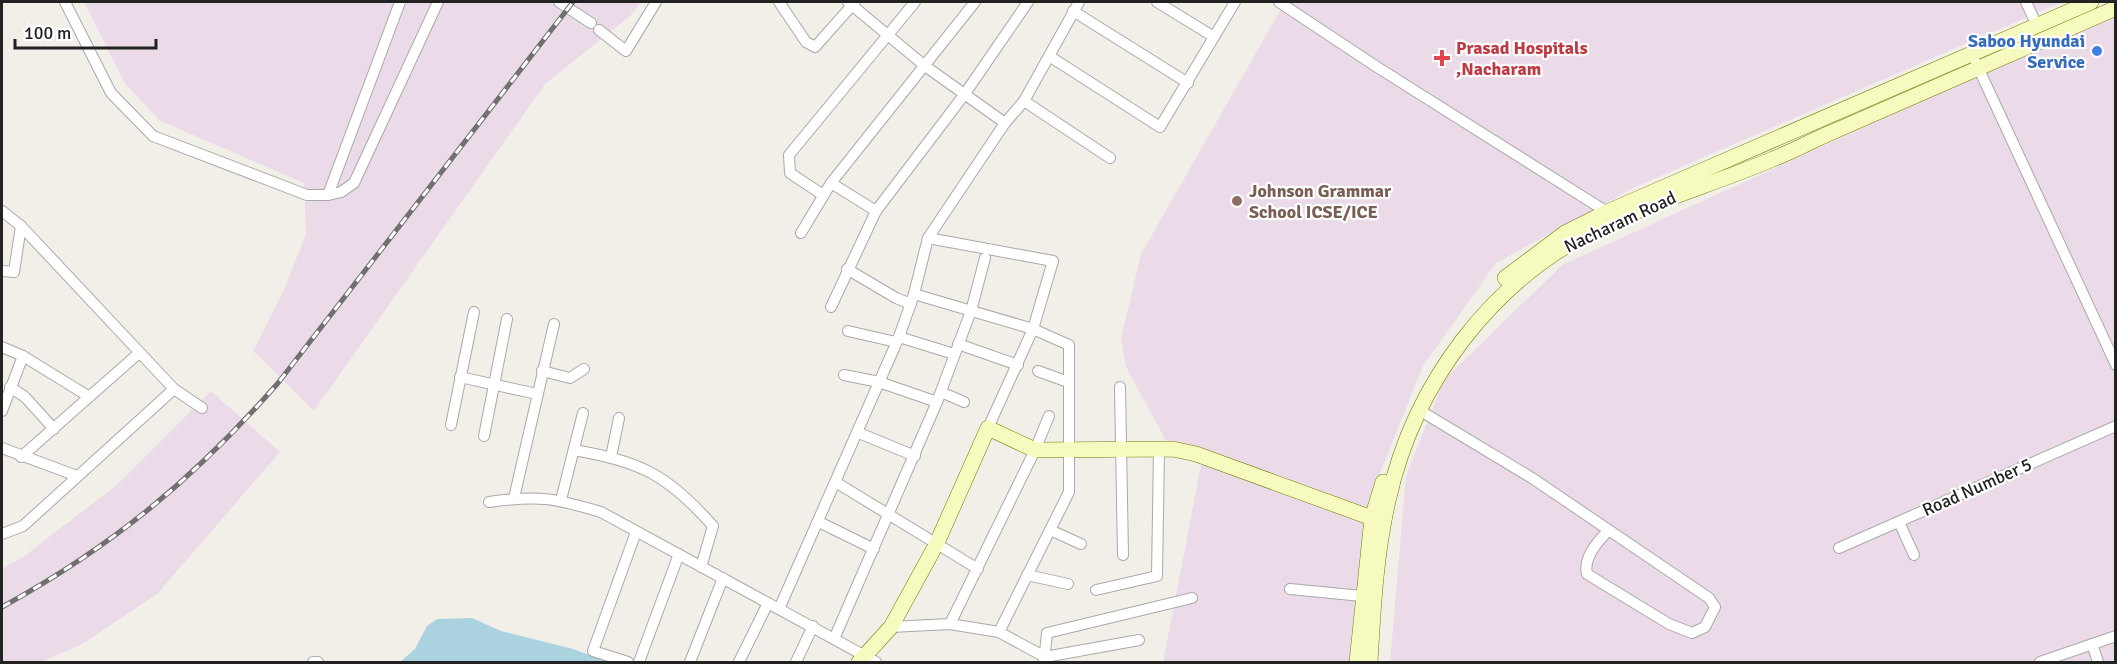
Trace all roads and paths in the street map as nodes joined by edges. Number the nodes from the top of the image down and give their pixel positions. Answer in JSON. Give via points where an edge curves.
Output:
{"nodes":[{"id":1,"x":65,"y":2,"type":"edge"},
{"id":2,"x":400,"y":2,"type":"edge"},
{"id":3,"x":438,"y":2,"type":"edge"},
{"id":4,"x":559,"y":2,"type":"edge"},
{"id":5,"x":656,"y":2,"type":"edge"},
{"id":6,"x":779,"y":2,"type":"edge"},
{"id":7,"x":915,"y":2,"type":"edge"},
{"id":8,"x":975,"y":2,"type":"edge"},
{"id":9,"x":1028,"y":2,"type":"edge"},
{"id":10,"x":1157,"y":2,"type":"edge"},
{"id":11,"x":1235,"y":2,"type":"edge"},
{"id":12,"x":1279,"y":2,"type":"edge"},
{"id":13,"x":2026,"y":2,"type":"edge"},
{"id":14,"x":2091,"y":2,"type":"edge"},
{"id":15,"x":852,"y":3,"type":"edge"},
{"id":16,"x":1076,"y":6,"type":"edge"},
{"id":17,"x":2115,"y":8,"type":"edge"},
{"id":18,"x":2037,"y":26,"type":"junction"},
{"id":19,"x":889,"y":34,"type":"junction"},
{"id":20,"x":1214,"y":37,"type":"junction"},
{"id":21,"x":1972,"y":51,"type":"junction"},
{"id":22,"x":1049,"y":56,"type":"junction"},
{"id":23,"x":925,"y":66,"type":"junction"},
{"id":24,"x":1978,"y":67,"type":"junction"},
{"id":25,"x":1188,"y":83,"type":"junction"},
{"id":26,"x":964,"y":95,"type":"junction"},
{"id":27,"x":1024,"y":101,"type":"junction"},
{"id":28,"x":1005,"y":123,"type":"junction"},
{"id":29,"x":1110,"y":158,"type":"dead end"},
{"id":30,"x":831,"y":183,"type":"junction"},
{"id":31,"x":328,"y":195,"type":"junction"},
{"id":32,"x":823,"y":195,"type":"junction"},
{"id":33,"x":2,"y":211,"type":"edge"},
{"id":34,"x":876,"y":211,"type":"junction"},
{"id":35,"x":1610,"y":217,"type":"junction"},
{"id":36,"x":21,"y":226,"type":"junction"},
{"id":37,"x":801,"y":233,"type":"dead end"},
{"id":38,"x":928,"y":238,"type":"junction"},
{"id":39,"x":985,"y":258,"type":"dead end"},
{"id":40,"x":847,"y":269,"type":"junction"},
{"id":41,"x":2,"y":271,"type":"edge"},
{"id":42,"x":913,"y":299,"type":"junction"},
{"id":43,"x":831,"y":307,"type":"dead end"},
{"id":44,"x":971,"y":311,"type":"junction"},
{"id":45,"x":474,"y":312,"type":"dead end"},
{"id":46,"x":507,"y":319,"type":"dead end"},
{"id":47,"x":554,"y":324,"type":"dead end"},
{"id":48,"x":1033,"y":329,"type":"junction"},
{"id":49,"x":848,"y":331,"type":"dead end"},
{"id":50,"x":897,"y":340,"type":"junction"},
{"id":51,"x":2,"y":347,"type":"edge"},
{"id":52,"x":956,"y":349,"type":"junction"},
{"id":53,"x":139,"y":353,"type":"junction"},
{"id":54,"x":22,"y":356,"type":"junction"},
{"id":55,"x":1018,"y":365,"type":"junction"},
{"id":56,"x":2115,"y":365,"type":"edge"},
{"id":57,"x":584,"y":369,"type":"dead end"},
{"id":58,"x":542,"y":371,"type":"junction"},
{"id":59,"x":1038,"y":371,"type":"dead end"},
{"id":60,"x":844,"y":375,"type":"dead end"},
{"id":61,"x":460,"y":376,"type":"junction"},
{"id":62,"x":879,"y":382,"type":"junction"},
{"id":63,"x":1068,"y":382,"type":"junction"},
{"id":64,"x":494,"y":384,"type":"junction"},
{"id":65,"x":10,"y":387,"type":"junction"},
{"id":66,"x":1120,"y":387,"type":"dead end"},
{"id":67,"x":174,"y":389,"type":"junction"},
{"id":68,"x":537,"y":394,"type":"junction"},
{"id":69,"x":88,"y":396,"type":"junction"},
{"id":70,"x":939,"y":397,"type":"junction"},
{"id":71,"x":964,"y":402,"type":"dead end"},
{"id":72,"x":202,"y":408,"type":"dead end"},
{"id":73,"x":1419,"y":410,"type":"junction"},
{"id":74,"x":2,"y":411,"type":"edge"},
{"id":75,"x":583,"y":413,"type":"dead end"},
{"id":76,"x":1048,"y":416,"type":"dead end"},
{"id":77,"x":619,"y":418,"type":"dead end"},
{"id":78,"x":451,"y":425,"type":"dead end"},
{"id":79,"x":2115,"y":426,"type":"edge"},
{"id":80,"x":988,"y":428,"type":"junction"},
{"id":81,"x":54,"y":429,"type":"junction"},
{"id":82,"x":859,"y":433,"type":"junction"},
{"id":83,"x":484,"y":436,"type":"dead end"},
{"id":84,"x":2,"y":448,"type":"edge"},
{"id":85,"x":1122,"y":449,"type":"junction"},
{"id":86,"x":574,"y":450,"type":"junction"},
{"id":87,"x":1035,"y":450,"type":"junction"},
{"id":88,"x":1067,"y":450,"type":"junction"},
{"id":89,"x":1159,"y":450,"type":"junction"},
{"id":90,"x":915,"y":456,"type":"junction"},
{"id":91,"x":21,"y":457,"type":"junction"},
{"id":92,"x":610,"y":457,"type":"junction"},
{"id":93,"x":77,"y":476,"type":"junction"},
{"id":94,"x":837,"y":483,"type":"junction"},
{"id":95,"x":514,"y":498,"type":"junction"},
{"id":96,"x":561,"y":500,"type":"junction"},
{"id":97,"x":489,"y":502,"type":"dead end"},
{"id":98,"x":888,"y":514,"type":"junction"},
{"id":99,"x":1372,"y":518,"type":"junction"},
{"id":100,"x":819,"y":522,"type":"junction"},
{"id":101,"x":1899,"y":522,"type":"junction"},
{"id":102,"x":1050,"y":530,"type":"junction"},
{"id":103,"x":1608,"y":531,"type":"junction"},
{"id":104,"x":636,"y":532,"type":"junction"},
{"id":105,"x":2,"y":534,"type":"edge"},
{"id":106,"x":1081,"y":544,"type":"dead end"},
{"id":107,"x":936,"y":545,"type":"junction"},
{"id":108,"x":1839,"y":548,"type":"dead end"},
{"id":109,"x":874,"y":549,"type":"junction"},
{"id":110,"x":679,"y":554,"type":"junction"},
{"id":111,"x":1123,"y":555,"type":"dead end"},
{"id":112,"x":1914,"y":555,"type":"dead end"},
{"id":113,"x":701,"y":567,"type":"junction"},
{"id":114,"x":978,"y":569,"type":"junction"},
{"id":115,"x":1027,"y":575,"type":"junction"},
{"id":116,"x":723,"y":578,"type":"junction"},
{"id":117,"x":1068,"y":584,"type":"dead end"},
{"id":118,"x":1096,"y":590,"type":"dead end"},
{"id":119,"x":1290,"y":590,"type":"dead end"},
{"id":120,"x":1362,"y":596,"type":"junction"},
{"id":121,"x":1192,"y":598,"type":"dead end"},
{"id":122,"x":768,"y":603,"type":"junction"},
{"id":123,"x":779,"y":609,"type":"junction"},
{"id":124,"x":950,"y":624,"type":"junction"},
{"id":125,"x":813,"y":626,"type":"junction"},
{"id":126,"x":891,"y":627,"type":"junction"},
{"id":127,"x":999,"y":632,"type":"junction"},
{"id":128,"x":2115,"y":636,"type":"edge"},
{"id":129,"x":834,"y":639,"type":"junction"},
{"id":130,"x":1139,"y":640,"type":"dead end"},
{"id":131,"x":2092,"y":644,"type":"junction"},
{"id":132,"x":866,"y":660,"type":"edge"},
{"id":133,"x":1045,"y":660,"type":"edge"},
{"id":134,"x":628,"y":663,"type":"edge"},
{"id":135,"x":639,"y":663,"type":"edge"},
{"id":136,"x":690,"y":663,"type":"edge"},
{"id":137,"x":739,"y":663,"type":"edge"},
{"id":138,"x":796,"y":663,"type":"edge"},
{"id":139,"x":1357,"y":663,"type":"edge"},
{"id":140,"x":1370,"y":663,"type":"edge"},
{"id":141,"x":2040,"y":663,"type":"edge"},
{"id":142,"x":2098,"y":663,"type":"edge"}],
"edges":[{"from":1,"to":31,"type":"street","via":[[111,93],[153,136],[307,195]]},
{"from":2,"to":31,"type":"street"},
{"from":3,"to":31,"type":"street","via":[[354,183]]},
{"from":4,"to":5,"type":"street","via":[[626,51]]},
{"from":6,"to":15,"type":"street","via":[[806,42],[815,47]]},
{"from":7,"to":19,"type":"street"},
{"from":8,"to":23,"type":"street"},
{"from":9,"to":26,"type":"street"},
{"from":10,"to":20,"type":"street"},
{"from":11,"to":20,"type":"street"},
{"from":12,"to":35,"type":"street"},
{"from":13,"to":18,"type":"street"},
{"from":14,"to":18,"type":"main road","name":"Nacharam Road"},
{"from":15,"to":19,"type":"street"},
{"from":16,"to":22,"type":"street"},
{"from":16,"to":25,"type":"street"},
{"from":17,"to":24,"type":"main road","name":"Nacharam Road"},
{"from":18,"to":21,"type":"main road","name":"Nacharam Road"},
{"from":19,"to":23,"type":"street"},
{"from":19,"to":32,"type":"street","via":[[789,155],[790,173]]},
{"from":20,"to":25,"type":"street"},
{"from":21,"to":24,"type":"street"},
{"from":21,"to":35,"type":"main road","name":"Nacharam Road"},
{"from":22,"to":25,"type":"street","via":[[1160,128]]},
{"from":22,"to":27,"type":"street"},
{"from":23,"to":26,"type":"street"},
{"from":23,"to":30,"type":"street"},
{"from":24,"to":35,"type":"main road","name":"Nacharam Road","via":[[1774,159]]},
{"from":24,"to":56,"type":"street"},
{"from":26,"to":28,"type":"street"},
{"from":26,"to":34,"type":"street"},
{"from":27,"to":28,"type":"street"},
{"from":27,"to":29,"type":"street"},
{"from":28,"to":38,"type":"street"},
{"from":30,"to":32,"type":"street"},
{"from":30,"to":34,"type":"street"},
{"from":32,"to":37,"type":"street"},
{"from":33,"to":36,"type":"street"},
{"from":34,"to":40,"type":"street"},
{"from":35,"to":73,"type":"main road","name":"Nacharam Road","via":[[1555,253],[1499,298],[1451,355]]},
{"from":35,"to":99,"type":"main road","name":"Nacharam Road","via":[[1565,233],[1505,278],[1444,350],[1422,384],[1402,430]]},
{"from":36,"to":41,"type":"street","via":[[14,272]]},
{"from":36,"to":53,"type":"street"},
{"from":38,"to":42,"type":"street"},
{"from":38,"to":48,"type":"street","via":[[1053,261]]},
{"from":39,"to":44,"type":"street"},
{"from":40,"to":42,"type":"street","via":[[896,298]]},
{"from":40,"to":43,"type":"street"},
{"from":42,"to":44,"type":"street"},
{"from":42,"to":50,"type":"street"},
{"from":44,"to":48,"type":"street"},
{"from":44,"to":52,"type":"street"},
{"from":45,"to":61,"type":"street"},
{"from":46,"to":64,"type":"street"},
{"from":47,"to":58,"type":"street"},
{"from":48,"to":55,"type":"street"},
{"from":48,"to":63,"type":"street","via":[[1069,345]]},
{"from":49,"to":50,"type":"street"},
{"from":50,"to":52,"type":"street"},
{"from":50,"to":62,"type":"street"},
{"from":51,"to":54,"type":"street"},
{"from":52,"to":55,"type":"street"},
{"from":52,"to":70,"type":"street"},
{"from":53,"to":67,"type":"street"},
{"from":53,"to":69,"type":"street"},
{"from":54,"to":65,"type":"street"},
{"from":54,"to":69,"type":"street"},
{"from":55,"to":80,"type":"street"},
{"from":57,"to":58,"type":"street","via":[[570,378]]},
{"from":58,"to":68,"type":"street"},
{"from":59,"to":63,"type":"street"},
{"from":60,"to":62,"type":"street"},
{"from":61,"to":64,"type":"street"},
{"from":61,"to":78,"type":"street"},
{"from":62,"to":70,"type":"street"},
{"from":62,"to":82,"type":"street"},
{"from":63,"to":88,"type":"street"},
{"from":64,"to":68,"type":"street"},
{"from":64,"to":83,"type":"street"},
{"from":65,"to":74,"type":"street"},
{"from":65,"to":81,"type":"street","via":[[25,397]]},
{"from":66,"to":85,"type":"street"},
{"from":67,"to":72,"type":"street"},
{"from":67,"to":93,"type":"street"},
{"from":68,"to":95,"type":"street"},
{"from":69,"to":81,"type":"street"},
{"from":70,"to":71,"type":"street"},
{"from":70,"to":90,"type":"street"},
{"from":73,"to":103,"type":"street","via":[[1532,478]]},
{"from":73,"to":140,"type":"main road","name":"Nacharam Road","via":[[1391,486],[1383,524]]},
{"from":75,"to":86,"type":"street"},
{"from":76,"to":87,"type":"street"},
{"from":77,"to":92,"type":"street"},
{"from":79,"to":101,"type":"street","name":"Road Number 5"},
{"from":80,"to":87,"type":"main road"},
{"from":80,"to":107,"type":"main road"},
{"from":81,"to":91,"type":"street"},
{"from":82,"to":90,"type":"street"},
{"from":82,"to":94,"type":"street"},
{"from":84,"to":91,"type":"street"},
{"from":85,"to":88,"type":"main road"},
{"from":85,"to":89,"type":"main road"},
{"from":85,"to":111,"type":"street"},
{"from":86,"to":92,"type":"street"},
{"from":86,"to":96,"type":"street"},
{"from":87,"to":88,"type":"main road"},
{"from":87,"to":114,"type":"street"},
{"from":88,"to":102,"type":"street","via":[[1069,492]]},
{"from":89,"to":99,"type":"main road","via":[[1196,454]]},
{"from":89,"to":118,"type":"street","via":[[1158,576]]},
{"from":90,"to":98,"type":"street"},
{"from":91,"to":93,"type":"street"},
{"from":92,"to":113,"type":"street","via":[[648,469],[689,500],[713,526]]},
{"from":93,"to":105,"type":"street","via":[[23,526]]},
{"from":94,"to":98,"type":"street"},
{"from":94,"to":100,"type":"street"},
{"from":95,"to":96,"type":"street"},
{"from":95,"to":97,"type":"street"},
{"from":96,"to":104,"type":"street","via":[[601,512]]},
{"from":98,"to":107,"type":"street"},
{"from":98,"to":109,"type":"street"},
{"from":99,"to":120,"type":"main road","name":"Nacharam Road"},
{"from":100,"to":109,"type":"street"},
{"from":100,"to":123,"type":"street"},
{"from":101,"to":108,"type":"street","name":"Road Number 5"},
{"from":101,"to":112,"type":"street"},
{"from":102,"to":106,"type":"street"},
{"from":102,"to":115,"type":"street"},
{"from":103,"to":103,"type":"street","via":[[1586,562],[1587,574],[1669,624],[1692,633],[1705,627],[1715,607],[1709,598]]},
{"from":104,"to":110,"type":"street"},
{"from":104,"to":134,"type":"street","via":[[593,651]]},
{"from":107,"to":114,"type":"street"},
{"from":107,"to":126,"type":"main road"},
{"from":109,"to":129,"type":"street"},
{"from":110,"to":113,"type":"street"},
{"from":110,"to":135,"type":"street"},
{"from":113,"to":116,"type":"street"},
{"from":114,"to":124,"type":"street"},
{"from":115,"to":117,"type":"street"},
{"from":115,"to":127,"type":"street"},
{"from":116,"to":122,"type":"street"},
{"from":116,"to":136,"type":"street"},
{"from":119,"to":120,"type":"street"},
{"from":120,"to":139,"type":"main road","name":"Nacharam Road"},
{"from":121,"to":133,"type":"street","via":[[1047,633]]},
{"from":122,"to":123,"type":"street"},
{"from":122,"to":137,"type":"street"},
{"from":123,"to":125,"type":"street"},
{"from":124,"to":126,"type":"street"},
{"from":124,"to":127,"type":"street"},
{"from":125,"to":129,"type":"street"},
{"from":125,"to":138,"type":"street"},
{"from":126,"to":132,"type":"main road"},
{"from":127,"to":133,"type":"street"},
{"from":128,"to":131,"type":"street"},
{"from":129,"to":132,"type":"street"},
{"from":130,"to":133,"type":"street"},
{"from":131,"to":141,"type":"street"},
{"from":131,"to":142,"type":"street"}]}
